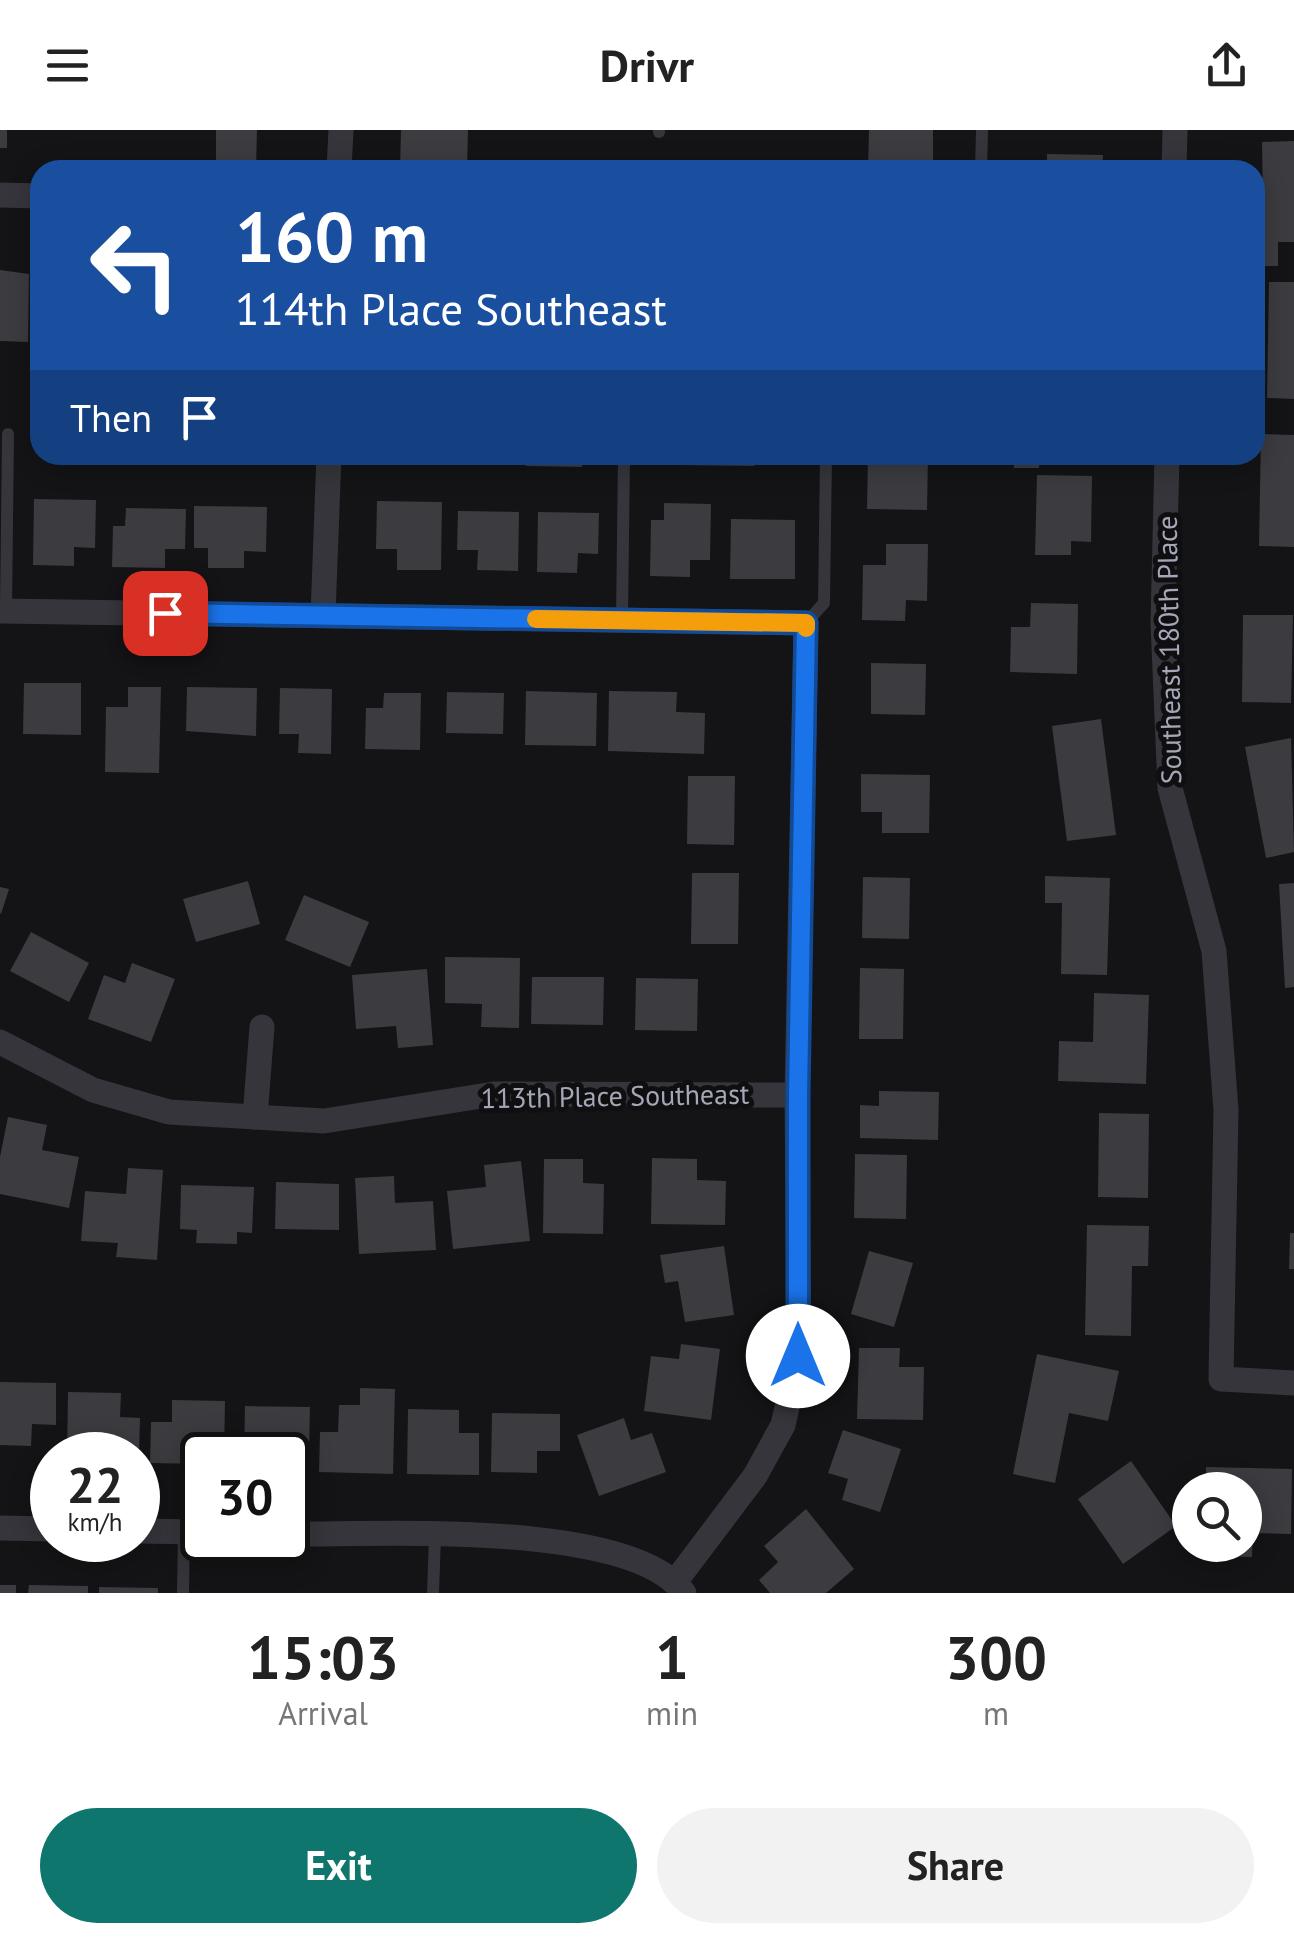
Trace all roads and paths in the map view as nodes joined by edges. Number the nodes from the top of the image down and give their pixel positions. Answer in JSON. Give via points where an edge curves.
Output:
{"nodes":[{"id":1,"x":340,"y":130,"type":"edge"},
{"id":2,"x":982,"y":130,"type":"edge"},
{"id":3,"x":1175,"y":130,"type":"edge"},
{"id":4,"x":339,"y":160,"type":"edge"},
{"id":5,"x":981,"y":160,"type":"edge"},
{"id":6,"x":1174,"y":160,"type":"edge"},
{"id":7,"x":0,"y":195,"type":"edge"},
{"id":8,"x":30,"y":196,"type":"edge"},
{"id":9,"x":8,"y":434,"type":"dead end"},
{"id":10,"x":329,"y":465,"type":"edge"},
{"id":11,"x":624,"y":465,"type":"edge"},
{"id":12,"x":826,"y":465,"type":"edge"},
{"id":13,"x":1167,"y":465,"type":"edge"},
{"id":14,"x":3,"y":611,"type":"edge"},
{"id":15,"x":324,"y":615,"type":"junction"},
{"id":16,"x":622,"y":620,"type":"junction"},
{"id":17,"x":806,"y":623,"type":"junction"},
{"id":18,"x":262,"y":1027,"type":"dead end"},
{"id":19,"x":0,"y":1042,"type":"edge"},
{"id":20,"x":798,"y":1095,"type":"junction"},
{"id":21,"x":256,"y":1117,"type":"junction"},
{"id":22,"x":1294,"y":1383,"type":"edge"},
{"id":23,"x":0,"y":1528,"type":"edge"},
{"id":24,"x":30,"y":1529,"type":"edge"},
{"id":25,"x":310,"y":1534,"type":"edge"},
{"id":26,"x":435,"y":1536,"type":"junction"},
{"id":27,"x":188,"y":1562,"type":"edge"},
{"id":28,"x":680,"y":1587,"type":"edge"},
{"id":29,"x":183,"y":1593,"type":"edge"},
{"id":30,"x":433,"y":1593,"type":"edge"}],
"edges":[{"from":1,"to":4,"type":"street"},
{"from":2,"to":5,"type":"lane"},
{"from":3,"to":6,"type":"street"},
{"from":7,"to":8,"type":"street"},
{"from":9,"to":14,"type":"lane"},
{"from":10,"to":15,"type":"street"},
{"from":11,"to":16,"type":"lane"},
{"from":12,"to":17,"type":"lane","via":[[824,603]]},
{"from":13,"to":22,"type":"street","name":"Southeast 180th Place","via":[[1162,622],[1170,788],[1214,952],[1226,1110],[1220,1379]]},
{"from":14,"to":15,"type":"street"},
{"from":15,"to":16,"type":"street"},
{"from":16,"to":17,"type":"street"},
{"from":17,"to":20,"type":"street"},
{"from":18,"to":21,"type":"street"},
{"from":19,"to":21,"type":"street","name":"113th Place Southeast","via":[[93,1090],[169,1112]]},
{"from":20,"to":21,"type":"street","name":"113th Place Southeast","via":[[494,1094],[324,1121]]},
{"from":20,"to":28,"type":"street","via":[[798,1356],[783,1425]]},
{"from":23,"to":24,"type":"street"},
{"from":25,"to":26,"type":"street"},
{"from":26,"to":28,"type":"street","via":[[577,1542],[636,1560]]},
{"from":26,"to":30,"type":"lane"},
{"from":27,"to":29,"type":"lane"}]}
